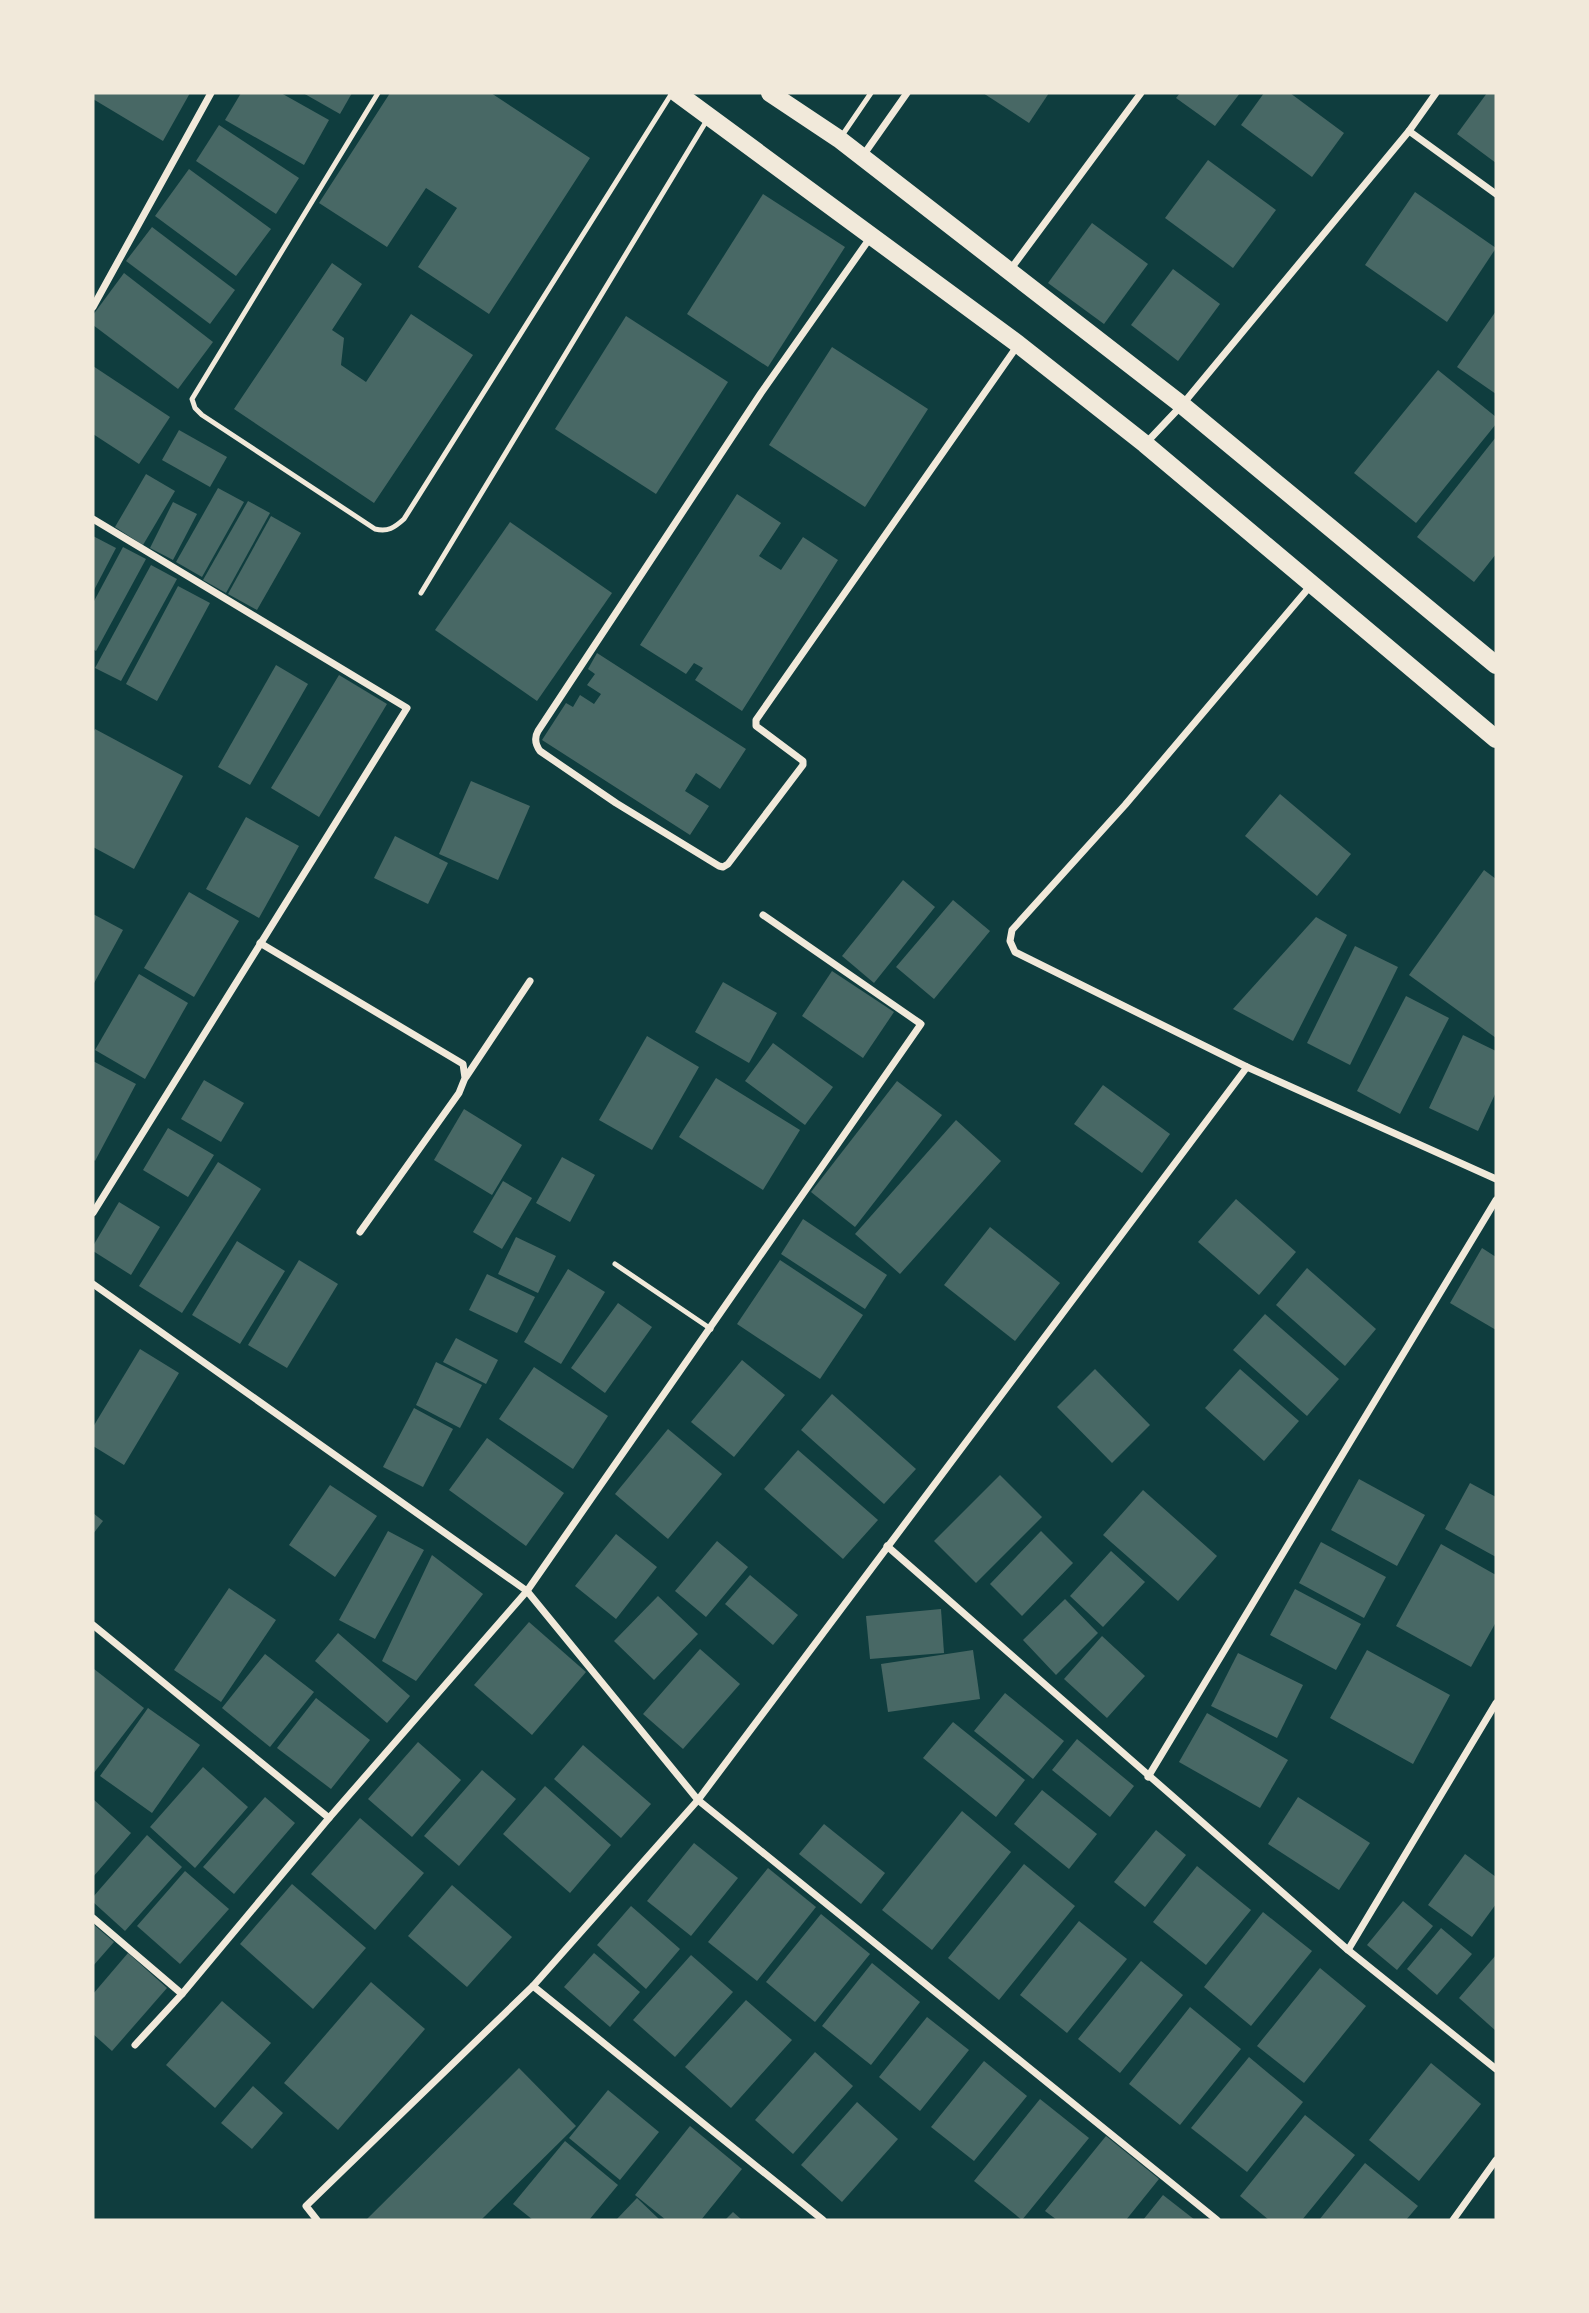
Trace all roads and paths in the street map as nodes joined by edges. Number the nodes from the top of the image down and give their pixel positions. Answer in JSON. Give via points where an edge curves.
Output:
{"nodes":[{"id":1,"x":211,"y":93,"type":"edge"},
{"id":2,"x":378,"y":93,"type":"edge"},
{"id":3,"x":674,"y":93,"type":"edge"},
{"id":4,"x":770,"y":93,"type":"edge"},
{"id":5,"x":871,"y":93,"type":"edge"},
{"id":6,"x":907,"y":93,"type":"edge"},
{"id":7,"x":1141,"y":93,"type":"edge"},
{"id":8,"x":1436,"y":93,"type":"edge"},
{"id":9,"x":709,"y":118,"type":"junction"},
{"id":10,"x":1409,"y":131,"type":"junction"},
{"id":11,"x":839,"y":139,"type":"junction"},
{"id":12,"x":862,"y":157,"type":"junction"},
{"id":13,"x":1496,"y":194,"type":"edge"},
{"id":14,"x":872,"y":235,"type":"junction"},
{"id":15,"x":1010,"y":270,"type":"junction"},
{"id":16,"x":93,"y":307,"type":"edge"},
{"id":17,"x":1018,"y":344,"type":"junction"},
{"id":18,"x":1182,"y":405,"type":"junction"},
{"id":19,"x":1145,"y":444,"type":"junction"},
{"id":20,"x":93,"y":519,"type":"edge"},
{"id":21,"x":1313,"y":583,"type":"junction"},
{"id":22,"x":421,"y":593,"type":"dead end"},
{"id":23,"x":1496,"y":665,"type":"edge"},
{"id":24,"x":1496,"y":739,"type":"edge"},
{"id":25,"x":763,"y":915,"type":"dead end"},
{"id":26,"x":260,"y":943,"type":"junction"},
{"id":27,"x":530,"y":981,"type":"dead end"},
{"id":28,"x":1247,"y":1067,"type":"junction"},
{"id":29,"x":465,"y":1078,"type":"junction"},
{"id":30,"x":1496,"y":1179,"type":"edge"},
{"id":31,"x":1496,"y":1200,"type":"edge"},
{"id":32,"x":93,"y":1213,"type":"edge"},
{"id":33,"x":360,"y":1232,"type":"dead end"},
{"id":34,"x":615,"y":1264,"type":"dead end"},
{"id":35,"x":93,"y":1283,"type":"edge"},
{"id":36,"x":712,"y":1329,"type":"junction"},
{"id":37,"x":887,"y":1546,"type":"junction"},
{"id":38,"x":527,"y":1591,"type":"junction"},
{"id":39,"x":93,"y":1625,"type":"edge"},
{"id":40,"x":1496,"y":1703,"type":"edge"},
{"id":41,"x":1148,"y":1777,"type":"junction"},
{"id":42,"x":698,"y":1800,"type":"junction"},
{"id":43,"x":328,"y":1818,"type":"junction"},
{"id":44,"x":93,"y":1918,"type":"edge"},
{"id":45,"x":1348,"y":1950,"type":"junction"},
{"id":46,"x":533,"y":1986,"type":"junction"},
{"id":47,"x":182,"y":1994,"type":"junction"},
{"id":48,"x":135,"y":2045,"type":"dead end"},
{"id":49,"x":1496,"y":2069,"type":"edge"},
{"id":50,"x":1496,"y":2160,"type":"edge"},
{"id":51,"x":317,"y":2220,"type":"edge"},
{"id":52,"x":823,"y":2220,"type":"edge"},
{"id":53,"x":1217,"y":2220,"type":"edge"},
{"id":54,"x":1453,"y":2220,"type":"edge"}],
"edges":[{"from":1,"to":16,"type":"street"},
{"from":2,"to":3,"type":"lane","via":[[192,399],[202,415],[375,529],[385,531],[404,519]]},
{"from":3,"to":9,"type":"main road"},
{"from":4,"to":11,"type":"main road"},
{"from":5,"to":11,"type":"lane"},
{"from":6,"to":12,"type":"street"},
{"from":7,"to":15,"type":"street"},
{"from":8,"to":10,"type":"street"},
{"from":9,"to":14,"type":"main road"},
{"from":9,"to":22,"type":"lane"},
{"from":10,"to":13,"type":"street"},
{"from":10,"to":18,"type":"street"},
{"from":11,"to":12,"type":"main road"},
{"from":12,"to":15,"type":"main road"},
{"from":14,"to":17,"type":"main road"},
{"from":14,"to":17,"type":"street","via":[[761,393],[538,731],[540,751],[719,866],[728,864],[803,765],[756,726],[757,720]]},
{"from":15,"to":18,"type":"main road"},
{"from":17,"to":19,"type":"main road"},
{"from":18,"to":19,"type":"street"},
{"from":18,"to":23,"type":"main road"},
{"from":19,"to":21,"type":"main road"},
{"from":20,"to":26,"type":"street","via":[[407,708]]},
{"from":21,"to":24,"type":"main road"},
{"from":21,"to":28,"type":"street","via":[[1012,930],[1010,941],[1015,952]]},
{"from":25,"to":36,"type":"street","via":[[922,1024]]},
{"from":26,"to":29,"type":"street","via":[[463,1064]]},
{"from":26,"to":32,"type":"street"},
{"from":27,"to":29,"type":"street"},
{"from":28,"to":30,"type":"street"},
{"from":28,"to":37,"type":"street"},
{"from":29,"to":33,"type":"street"},
{"from":31,"to":41,"type":"street"},
{"from":34,"to":36,"type":"lane"},
{"from":35,"to":38,"type":"street"},
{"from":36,"to":38,"type":"street"},
{"from":37,"to":41,"type":"street"},
{"from":37,"to":42,"type":"street"},
{"from":38,"to":42,"type":"street"},
{"from":38,"to":43,"type":"street"},
{"from":39,"to":43,"type":"street"},
{"from":40,"to":45,"type":"street"},
{"from":41,"to":45,"type":"street"},
{"from":42,"to":46,"type":"street"},
{"from":42,"to":53,"type":"street"},
{"from":43,"to":47,"type":"street"},
{"from":44,"to":47,"type":"street"},
{"from":45,"to":49,"type":"street"},
{"from":46,"to":51,"type":"street","via":[[306,2206]]},
{"from":46,"to":52,"type":"street"},
{"from":47,"to":48,"type":"street"},
{"from":50,"to":54,"type":"street"}]}
